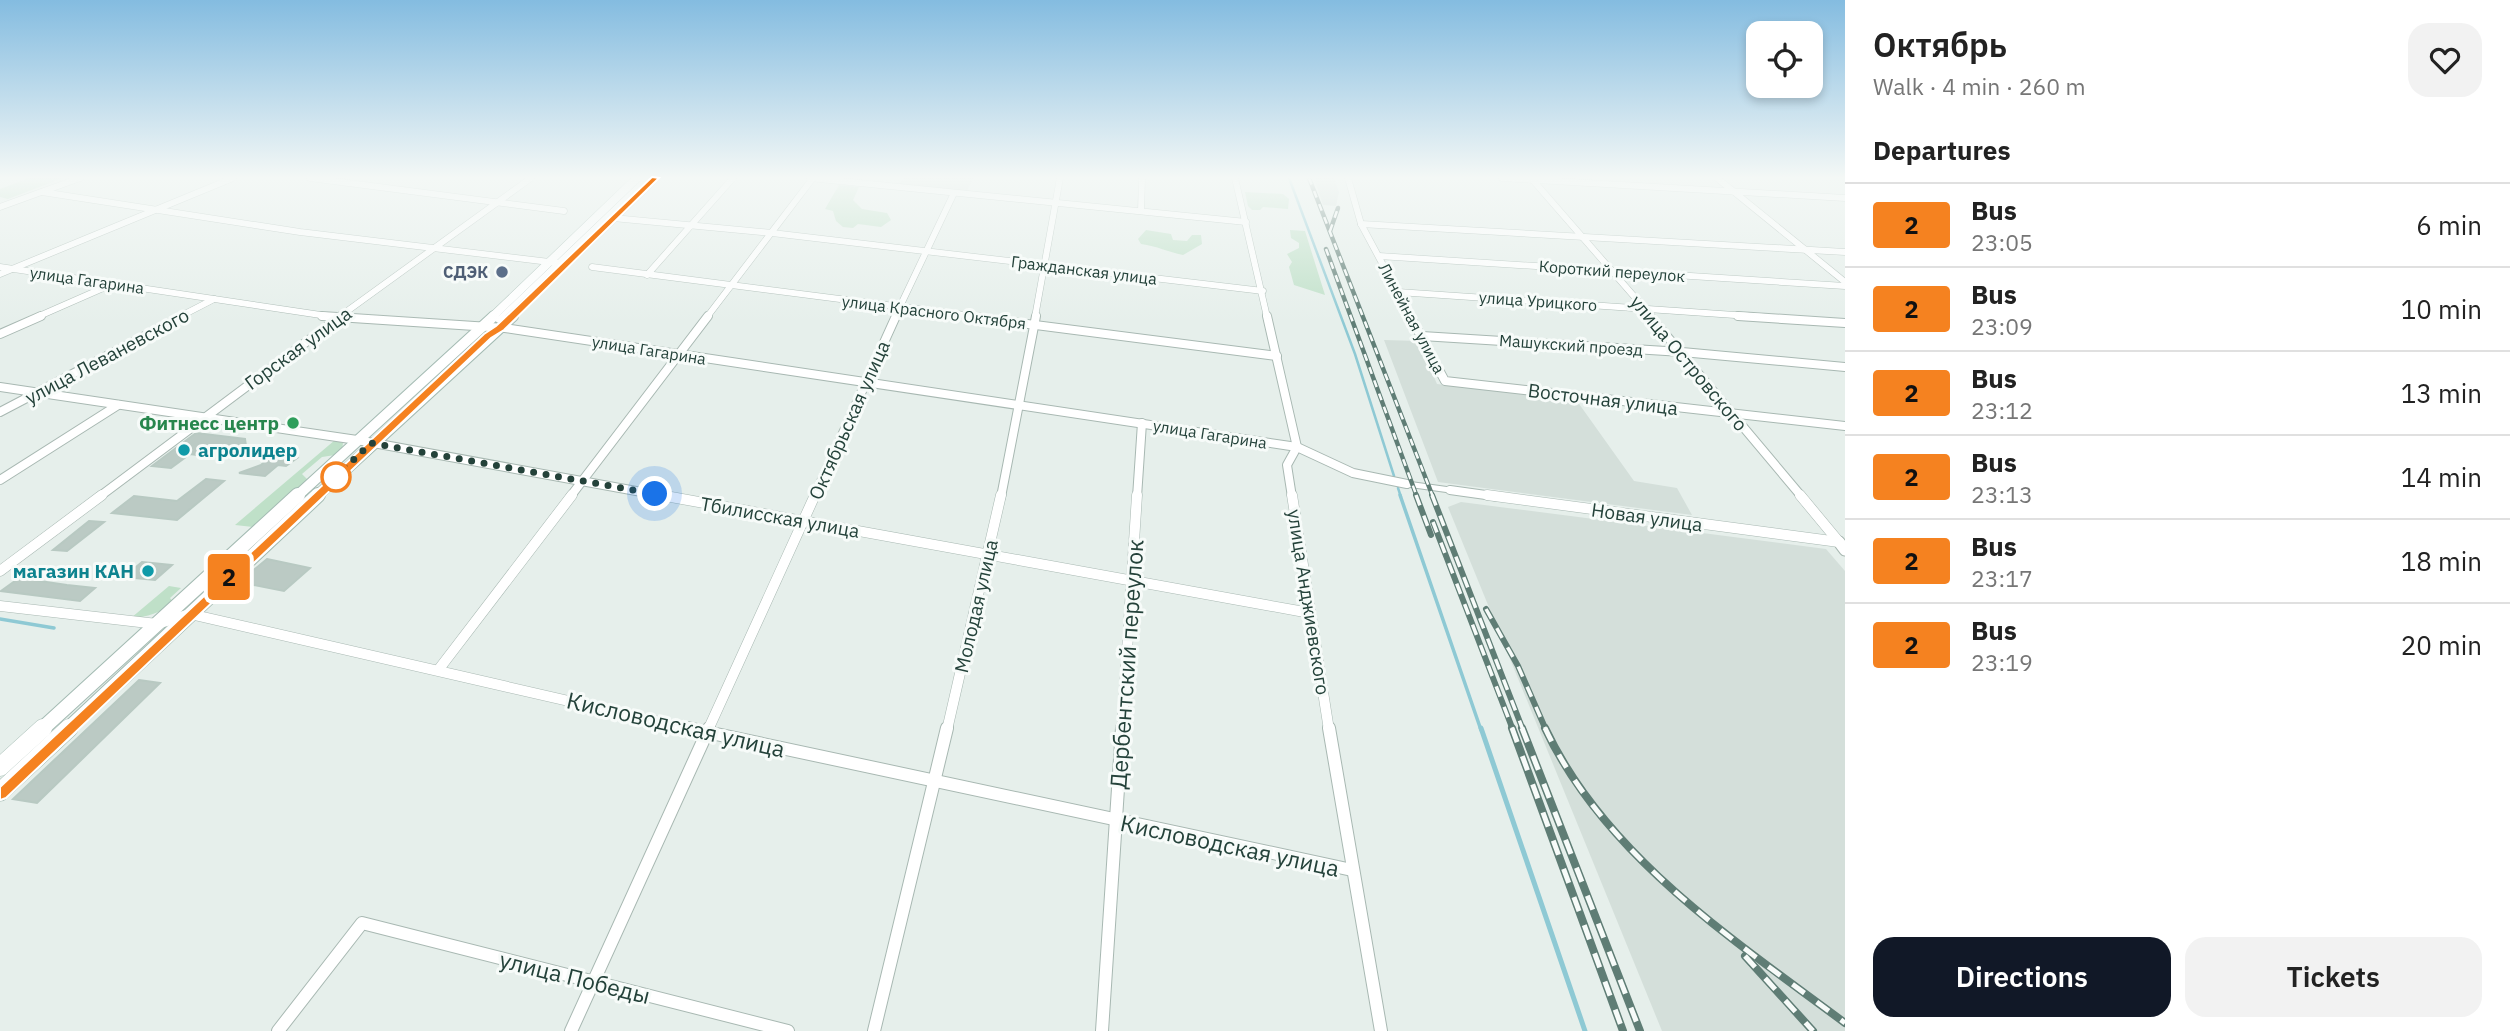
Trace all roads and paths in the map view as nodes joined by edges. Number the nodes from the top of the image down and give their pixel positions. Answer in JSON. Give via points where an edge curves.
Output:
{"nodes":[{"id":1,"x":116,"y":226,"type":"edge"},
{"id":2,"x":262,"y":226,"type":"edge"},
{"id":3,"x":467,"y":226,"type":"edge"},
{"id":4,"x":593,"y":226,"type":"edge"},
{"id":5,"x":597,"y":226,"type":"edge"},
{"id":6,"x":603,"y":226,"type":"edge"},
{"id":7,"x":688,"y":226,"type":"edge"},
{"id":8,"x":701,"y":226,"type":"edge"},
{"id":9,"x":777,"y":226,"type":"edge"},
{"id":10,"x":939,"y":226,"type":"edge"},
{"id":11,"x":1051,"y":226,"type":"edge"},
{"id":12,"x":1247,"y":226,"type":"edge"},
{"id":13,"x":1363,"y":226,"type":"edge"},
{"id":14,"x":1410,"y":226,"type":"edge"},
{"id":15,"x":1572,"y":226,"type":"edge"},
{"id":16,"x":1776,"y":226,"type":"edge"},
{"id":17,"x":772,"y":233,"type":"junction"},
{"id":18,"x":1581,"y":237,"type":"junction"},
{"id":19,"x":434,"y":250,"type":"junction"},
{"id":20,"x":1806,"y":250,"type":"junction"},
{"id":21,"x":928,"y":252,"type":"junction"},
{"id":22,"x":1845,"y":253,"type":"edge"},
{"id":23,"x":1379,"y":256,"type":"junction"},
{"id":24,"x":557,"y":264,"type":"junction"},
{"id":25,"x":1044,"y":266,"type":"junction"},
{"id":26,"x":0,"y":267,"type":"edge"},
{"id":27,"x":592,"y":267,"type":"dead end"},
{"id":28,"x":12,"y":269,"type":"junction"},
{"id":29,"x":1611,"y":271,"type":"junction"},
{"id":30,"x":0,"y":274,"type":"edge"},
{"id":31,"x":647,"y":275,"type":"junction"},
{"id":32,"x":112,"y":284,"type":"junction"},
{"id":33,"x":1845,"y":284,"type":"edge"},
{"id":34,"x":733,"y":286,"type":"junction"},
{"id":35,"x":1263,"y":291,"type":"junction"},
{"id":36,"x":1398,"y":292,"type":"junction"},
{"id":37,"x":214,"y":299,"type":"junction"},
{"id":38,"x":900,"y":308,"type":"junction"},
{"id":39,"x":1644,"y":309,"type":"junction"},
{"id":40,"x":338,"y":318,"type":"junction"},
{"id":41,"x":1845,"y":323,"type":"edge"},
{"id":42,"x":499,"y":324,"type":"junction"},
{"id":43,"x":1033,"y":324,"type":"junction"},
{"id":44,"x":477,"y":327,"type":"junction"},
{"id":45,"x":0,"y":334,"type":"edge"},
{"id":46,"x":1422,"y":336,"type":"junction"},
{"id":47,"x":1682,"y":352,"type":"junction"},
{"id":48,"x":676,"y":355,"type":"junction"},
{"id":49,"x":1277,"y":356,"type":"junction"},
{"id":50,"x":1845,"y":367,"type":"edge"},
{"id":51,"x":1445,"y":380,"type":"joint"},
{"id":52,"x":864,"y":382,"type":"junction"},
{"id":53,"x":0,"y":387,"type":"edge"},
{"id":54,"x":37,"y":392,"type":"junction"},
{"id":55,"x":118,"y":405,"type":"junction"},
{"id":56,"x":1020,"y":405,"type":"junction"},
{"id":57,"x":0,"y":412,"type":"edge"},
{"id":58,"x":1732,"y":414,"type":"junction"},
{"id":59,"x":204,"y":418,"type":"junction"},
{"id":60,"x":1142,"y":423,"type":"junction"},
{"id":61,"x":1845,"y":426,"type":"edge"},
{"id":62,"x":357,"y":440,"type":"junction"},
{"id":63,"x":371,"y":443,"type":"junction"},
{"id":64,"x":1297,"y":447,"type":"junction"},
{"id":65,"x":0,"y":480,"type":"edge"},
{"id":66,"x":581,"y":480,"type":"junction"},
{"id":67,"x":1407,"y":484,"type":"joint"},
{"id":68,"x":1450,"y":490,"type":"joint"},
{"id":69,"x":803,"y":522,"type":"junction"},
{"id":70,"x":1843,"y":545,"type":"edge"},
{"id":71,"x":989,"y":554,"type":"junction"},
{"id":72,"x":0,"y":571,"type":"edge"},
{"id":73,"x":1132,"y":581,"type":"junction"},
{"id":74,"x":0,"y":606,"type":"edge"},
{"id":75,"x":1310,"y":613,"type":"junction"},
{"id":76,"x":190,"y":614,"type":"junction"},
{"id":77,"x":157,"y":624,"type":"junction"},
{"id":78,"x":439,"y":669,"type":"junction"},
{"id":79,"x":706,"y":732,"type":"junction"},
{"id":80,"x":0,"y":767,"type":"edge"},
{"id":81,"x":934,"y":782,"type":"junction"},
{"id":82,"x":0,"y":792,"type":"edge"},
{"id":83,"x":1115,"y":820,"type":"junction"},
{"id":84,"x":1352,"y":870,"type":"junction"},
{"id":85,"x":594,"y":982,"type":"junction"},
{"id":86,"x":278,"y":1031,"type":"edge"},
{"id":87,"x":571,"y":1031,"type":"edge"},
{"id":88,"x":788,"y":1031,"type":"edge"},
{"id":89,"x":874,"y":1031,"type":"edge"},
{"id":90,"x":1102,"y":1031,"type":"edge"},
{"id":91,"x":1381,"y":1031,"type":"edge"}],
"edges":[{"from":1,"to":28,"type":"street"},
{"from":2,"to":19,"type":"street"},
{"from":3,"to":19,"type":"street","name":"Горская улица"},
{"from":4,"to":24,"type":"main road"},
{"from":5,"to":24,"type":"street"},
{"from":6,"to":24,"type":"main road"},
{"from":7,"to":31,"type":"street"},
{"from":8,"to":17,"type":"street","name":"Гражданская улица"},
{"from":9,"to":17,"type":"street"},
{"from":10,"to":21,"type":"street","name":"Октябрьская улица"},
{"from":11,"to":25,"type":"street","name":"Молодая улица"},
{"from":12,"to":35,"type":"street","name":"улица Анджиевского"},
{"from":13,"to":23,"type":"street","name":"Линейная улица"},
{"from":14,"to":18,"type":"street"},
{"from":15,"to":18,"type":"street","name":"улица Островского"},
{"from":16,"to":20,"type":"street"},
{"from":17,"to":21,"type":"street","name":"Гражданская улица"},
{"from":17,"to":34,"type":"street"},
{"from":18,"to":20,"type":"street"},
{"from":18,"to":29,"type":"street","name":"улица Островского"},
{"from":19,"to":24,"type":"street"},
{"from":19,"to":40,"type":"street","name":"Горская улица"},
{"from":20,"to":22,"type":"street"},
{"from":20,"to":33,"type":"street"},
{"from":21,"to":25,"type":"street","name":"Гражданская улица"},
{"from":21,"to":38,"type":"street","name":"Октябрьская улица"},
{"from":23,"to":29,"type":"street","name":"Короткий переулок"},
{"from":23,"to":36,"type":"street","name":"Линейная улица"},
{"from":24,"to":42,"type":"main road"},
{"from":24,"to":44,"type":"main road"},
{"from":25,"to":35,"type":"street","name":"Гражданская улица"},
{"from":25,"to":43,"type":"street","name":"Молодая улица"},
{"from":26,"to":28,"type":"street","name":"улица Гагарина"},
{"from":27,"to":31,"type":"street","name":"улица Красного Октября"},
{"from":28,"to":30,"type":"street"},
{"from":28,"to":32,"type":"street","name":"улица Гагарина"},
{"from":29,"to":33,"type":"street","name":"Короткий переулок"},
{"from":29,"to":39,"type":"street","name":"улица Островского"},
{"from":31,"to":34,"type":"street","name":"улица Красного Октября"},
{"from":32,"to":37,"type":"street","name":"улица Гагарина"},
{"from":32,"to":45,"type":"street"},
{"from":34,"to":38,"type":"street","name":"улица Красного Октября"},
{"from":34,"to":48,"type":"street"},
{"from":35,"to":49,"type":"street","name":"улица Анджиевского"},
{"from":36,"to":39,"type":"street","name":"улица Урицкого"},
{"from":36,"to":46,"type":"street","name":"Линейная улица"},
{"from":37,"to":40,"type":"street","name":"улица Гагарина"},
{"from":37,"to":54,"type":"street","name":"улица Леваневского"},
{"from":38,"to":43,"type":"street","name":"улица Красного Октября"},
{"from":38,"to":52,"type":"street","name":"Октябрьская улица"},
{"from":39,"to":41,"type":"street","name":"улица Урицкого"},
{"from":39,"to":47,"type":"street","name":"улица Островского"},
{"from":40,"to":44,"type":"street","name":"улица Гагарина"},
{"from":40,"to":59,"type":"street","name":"Горская улица"},
{"from":42,"to":44,"type":"street","name":"улица Гагарина"},
{"from":42,"to":48,"type":"street","name":"улица Гагарина"},
{"from":42,"to":63,"type":"main road"},
{"from":43,"to":49,"type":"street","name":"улица Красного Октября"},
{"from":43,"to":56,"type":"street","name":"Молодая улица"},
{"from":44,"to":62,"type":"main road"},
{"from":46,"to":47,"type":"street","name":"Машукский проезд"},
{"from":46,"to":51,"type":"street","name":"Линейная улица"},
{"from":47,"to":50,"type":"street","name":"Машукский проезд"},
{"from":47,"to":58,"type":"street","name":"улица Островского"},
{"from":48,"to":52,"type":"street","name":"улица Гагарина"},
{"from":48,"to":66,"type":"street"},
{"from":49,"to":64,"type":"street","name":"улица Анджиевского"},
{"from":51,"to":58,"type":"street","name":"Восточная улица"},
{"from":52,"to":56,"type":"street","name":"улица Гагарина"},
{"from":52,"to":69,"type":"street","name":"Октябрьская улица"},
{"from":53,"to":54,"type":"street","name":"Тбилисская улица"},
{"from":54,"to":55,"type":"street","name":"Тбилисская улица"},
{"from":54,"to":57,"type":"street","name":"улица Леваневского"},
{"from":55,"to":59,"type":"street","name":"Тбилисская улица"},
{"from":55,"to":65,"type":"street"},
{"from":56,"to":60,"type":"street","name":"улица Гагарина"},
{"from":56,"to":71,"type":"street","name":"Молодая улица"},
{"from":58,"to":61,"type":"street","name":"Восточная улица"},
{"from":58,"to":70,"type":"street","name":"улица Островского"},
{"from":59,"to":62,"type":"street","name":"Тбилисская улица"},
{"from":59,"to":72,"type":"street","name":"Горская улица"},
{"from":60,"to":64,"type":"street","name":"улица Гагарина"},
{"from":60,"to":73,"type":"street","name":"Дербентский переулок"},
{"from":62,"to":63,"type":"street","name":"Тбилисская улица"},
{"from":62,"to":77,"type":"main road"},
{"from":63,"to":66,"type":"street","name":"Тбилисская улица"},
{"from":63,"to":76,"type":"main road"},
{"from":64,"to":67,"type":"street","via":[[1353,473]]},
{"from":64,"to":75,"type":"street","name":"улица Анджиевского","via":[[1287,466]]},
{"from":66,"to":69,"type":"street","name":"Тбилисская улица"},
{"from":66,"to":78,"type":"street"},
{"from":67,"to":68,"type":"street"},
{"from":68,"to":70,"type":"street","name":"Новая улица"},
{"from":69,"to":71,"type":"street","name":"Тбилисская улица"},
{"from":69,"to":79,"type":"street","name":"Октябрьская улица"},
{"from":71,"to":73,"type":"street","name":"Тбилисская улица"},
{"from":71,"to":81,"type":"street","name":"Молодая улица"},
{"from":73,"to":75,"type":"street","name":"Тбилисская улица"},
{"from":73,"to":83,"type":"street","name":"Дербентский переулок"},
{"from":74,"to":77,"type":"street","name":"Кисловодская улица"},
{"from":75,"to":84,"type":"street","name":"улица Анджиевского"},
{"from":76,"to":77,"type":"street","name":"Кисловодская улица"},
{"from":76,"to":78,"type":"street","name":"Кисловодская улица"},
{"from":76,"to":82,"type":"main road"},
{"from":77,"to":80,"type":"main road"},
{"from":78,"to":79,"type":"street","name":"Кисловодская улица"},
{"from":79,"to":81,"type":"street","name":"Кисловодская улица"},
{"from":79,"to":85,"type":"street","name":"Октябрьская улица"},
{"from":81,"to":83,"type":"street","name":"Кисловодская улица"},
{"from":81,"to":89,"type":"street","name":"Молодая улица"},
{"from":83,"to":84,"type":"street","name":"Кисловодская улица"},
{"from":83,"to":90,"type":"street","name":"Дербентский переулок"},
{"from":84,"to":91,"type":"street","name":"улица Анджиевского"},
{"from":85,"to":86,"type":"street","name":"улица Победы","via":[[362,923]]},
{"from":85,"to":87,"type":"street","name":"Октябрьская улица"},
{"from":85,"to":88,"type":"street","name":"улица Победы"}]}
